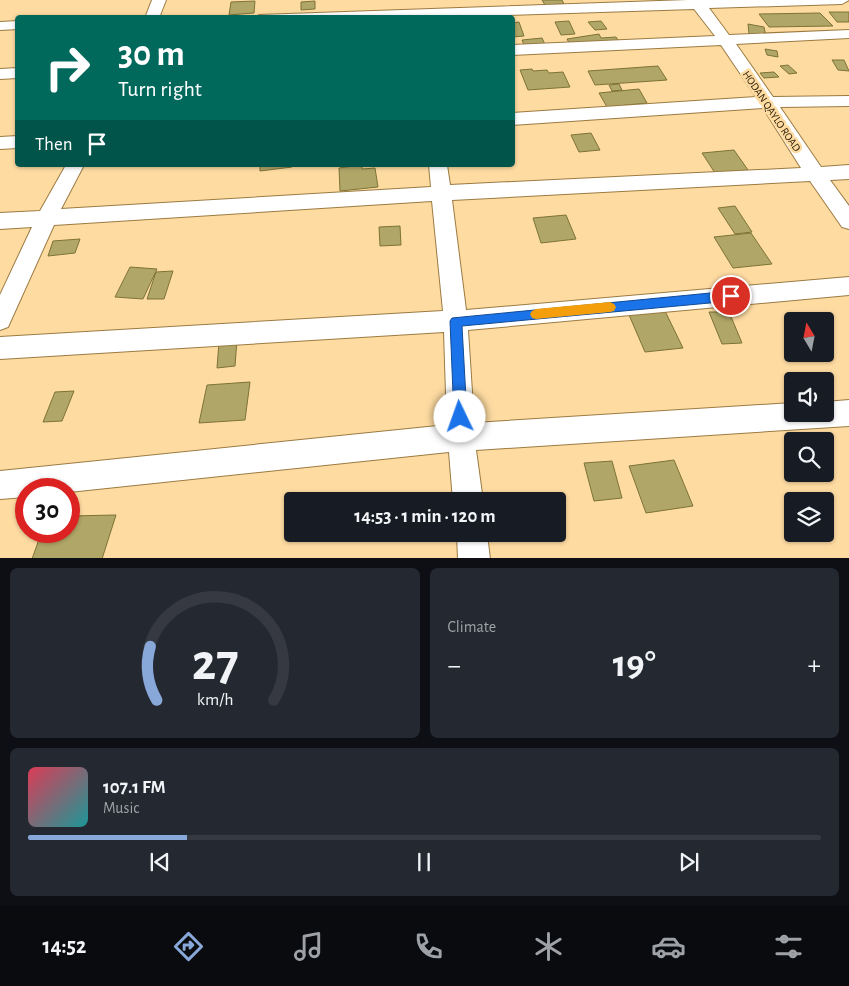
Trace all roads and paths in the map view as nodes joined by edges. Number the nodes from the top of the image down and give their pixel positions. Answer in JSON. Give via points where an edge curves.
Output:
{"nodes":[{"id":1,"x":158,"y":0,"type":"edge"},
{"id":2,"x":842,"y":0,"type":"edge"},
{"id":3,"x":696,"y":2,"type":"edge"},
{"id":4,"x":416,"y":10,"type":"edge"},
{"id":5,"x":153,"y":15,"type":"edge"},
{"id":6,"x":321,"y":15,"type":"edge"},
{"id":7,"x":15,"y":25,"type":"edge"},
{"id":8,"x":0,"y":26,"type":"edge"},
{"id":9,"x":849,"y":34,"type":"edge"},
{"id":10,"x":724,"y":39,"type":"junction"},
{"id":11,"x":515,"y":50,"type":"edge"},
{"id":12,"x":15,"y":73,"type":"edge"},
{"id":13,"x":0,"y":74,"type":"edge"},
{"id":14,"x":849,"y":101,"type":"edge"},
{"id":15,"x":767,"y":102,"type":"junction"},
{"id":16,"x":515,"y":119,"type":"edge"},
{"id":17,"x":15,"y":142,"type":"edge"},
{"id":18,"x":0,"y":143,"type":"edge"},
{"id":19,"x":74,"y":167,"type":"edge"},
{"id":20,"x":438,"y":167,"type":"edge"},
{"id":21,"x":849,"y":172,"type":"edge"},
{"id":22,"x":814,"y":174,"type":"junction"},
{"id":23,"x":442,"y":193,"type":"junction"},
{"id":24,"x":46,"y":219,"type":"junction"},
{"id":25,"x":849,"y":221,"type":"edge"},
{"id":26,"x":0,"y":222,"type":"edge"},
{"id":27,"x":849,"y":286,"type":"edge"},
{"id":28,"x":0,"y":320,"type":"edge"},
{"id":29,"x":456,"y":321,"type":"junction"},
{"id":30,"x":0,"y":348,"type":"edge"},
{"id":31,"x":849,"y":413,"type":"edge"},
{"id":32,"x":461,"y":436,"type":"junction"},
{"id":33,"x":0,"y":485,"type":"edge"},
{"id":34,"x":467,"y":492,"type":"edge"},
{"id":35,"x":473,"y":542,"type":"edge"},
{"id":36,"x":474,"y":558,"type":"edge"}],
"edges":[{"from":1,"to":5,"type":"street"},
{"from":2,"to":3,"type":"street"},
{"from":3,"to":4,"type":"street"},
{"from":3,"to":10,"type":"street","name":"HODAN QAYLO ROAD"},
{"from":4,"to":6,"type":"street"},
{"from":7,"to":8,"type":"street"},
{"from":9,"to":10,"type":"street"},
{"from":10,"to":11,"type":"street"},
{"from":10,"to":15,"type":"street","name":"HODAN QAYLO ROAD"},
{"from":12,"to":13,"type":"street"},
{"from":14,"to":15,"type":"street"},
{"from":15,"to":16,"type":"street"},
{"from":15,"to":22,"type":"street","name":"HODAN QAYLO ROAD"},
{"from":17,"to":18,"type":"street"},
{"from":19,"to":24,"type":"street"},
{"from":20,"to":23,"type":"street"},
{"from":21,"to":22,"type":"street"},
{"from":22,"to":23,"type":"street"},
{"from":22,"to":25,"type":"street","name":"HODAN QAYLO ROAD"},
{"from":23,"to":24,"type":"street"},
{"from":23,"to":29,"type":"street"},
{"from":24,"to":26,"type":"street"},
{"from":24,"to":28,"type":"street"},
{"from":27,"to":29,"type":"street"},
{"from":29,"to":30,"type":"street"},
{"from":29,"to":32,"type":"street"},
{"from":31,"to":32,"type":"street"},
{"from":32,"to":33,"type":"street"},
{"from":32,"to":34,"type":"street"},
{"from":35,"to":36,"type":"street"}]}
